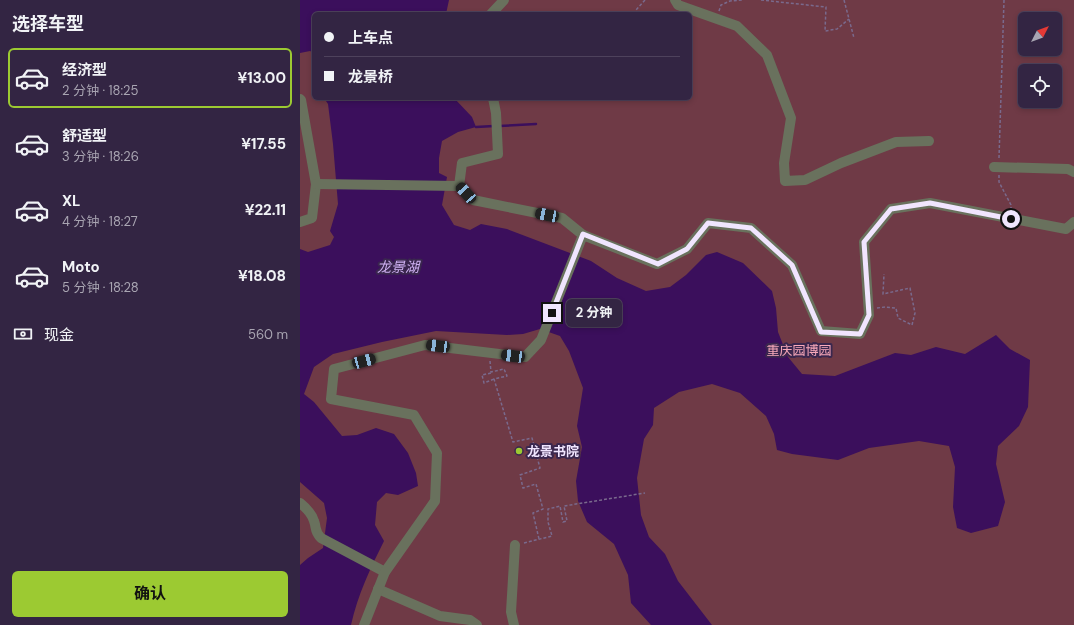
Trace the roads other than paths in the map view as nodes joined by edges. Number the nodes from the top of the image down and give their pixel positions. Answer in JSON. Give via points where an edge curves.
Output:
{"nodes":[{"id":1,"x":504,"y":0,"type":"edge"},
{"id":2,"x":675,"y":0,"type":"edge"},
{"id":3,"x":493,"y":12,"type":"edge"},
{"id":4,"x":300,"y":99,"type":"edge"},
{"id":5,"x":493,"y":100,"type":"edge"},
{"id":6,"x":929,"y":141,"type":"dead end"},
{"id":7,"x":996,"y":167,"type":"road end"},
{"id":8,"x":1074,"y":172,"type":"edge"},
{"id":9,"x":316,"y":184,"type":"junction"},
{"id":10,"x":460,"y":186,"type":"junction"},
{"id":11,"x":300,"y":222,"type":"edge"},
{"id":12,"x":1074,"y":222,"type":"edge"},
{"id":13,"x":583,"y":234,"type":"junction"},
{"id":14,"x":300,"y":503,"type":"edge"},
{"id":15,"x":516,"y":545,"type":"road end"},
{"id":16,"x":384,"y":572,"type":"junction"},
{"id":17,"x":378,"y":589,"type":"junction"},
{"id":18,"x":441,"y":621,"type":"edge"},
{"id":19,"x":364,"y":625,"type":"edge"},
{"id":20,"x":477,"y":625,"type":"edge"},
{"id":21,"x":514,"y":625,"type":"edge"}],
"edges":[{"from":1,"to":3,"type":"lane"},
{"from":2,"to":6,"type":"lane","via":[[678,5],[737,26],[767,55],[791,118],[784,163],[785,181],[805,180],[896,142]]},
{"from":4,"to":9,"type":"lane"},
{"from":5,"to":10,"type":"lane","via":[[498,154],[462,163]]},
{"from":7,"to":8,"type":"lane","via":[[1068,169]]},
{"from":9,"to":10,"type":"lane"},
{"from":9,"to":11,"type":"lane","via":[[312,218]]},
{"from":10,"to":13,"type":"lane","via":[[473,200],[562,218]]},
{"from":12,"to":13,"type":"lane","via":[[1066,229],[930,203],[891,209],[864,242],[869,315],[860,334],[821,332],[792,265],[751,228],[708,223],[687,249],[658,264]]},
{"from":13,"to":16,"type":"lane","via":[[541,340],[525,357],[425,345],[334,369],[331,399],[414,415],[437,453],[435,501]]},
{"from":14,"to":16,"type":"lane","via":[[314,521],[316,533],[321,538]]},
{"from":15,"to":21,"type":"lane","via":[[511,612]]},
{"from":16,"to":17,"type":"lane"},
{"from":17,"to":18,"type":"lane"},
{"from":17,"to":19,"type":"lane"},
{"from":18,"to":20,"type":"lane","via":[[470,620]]}]}
